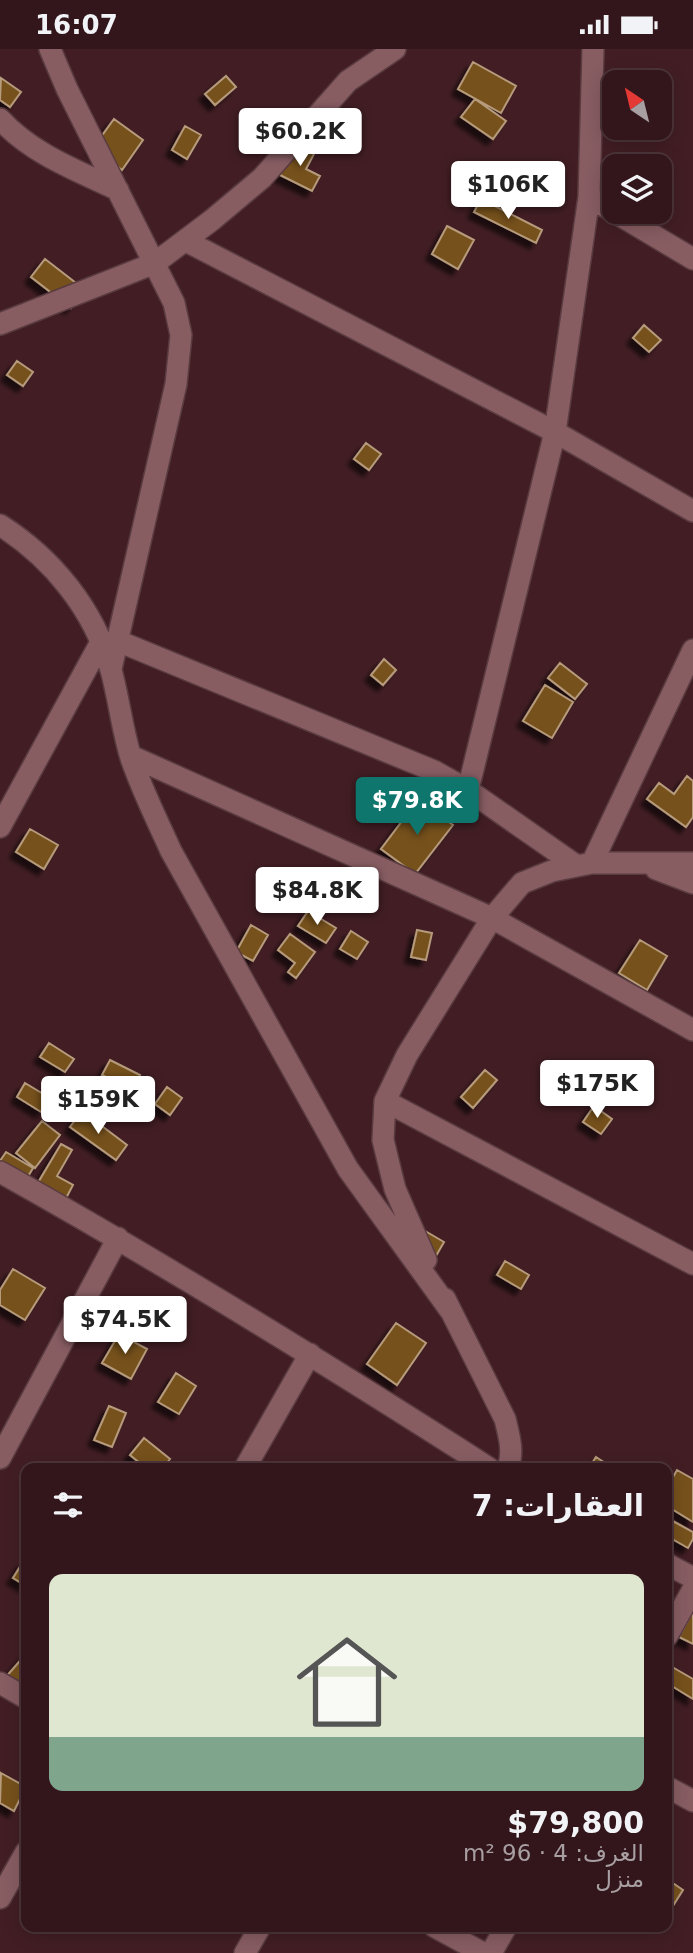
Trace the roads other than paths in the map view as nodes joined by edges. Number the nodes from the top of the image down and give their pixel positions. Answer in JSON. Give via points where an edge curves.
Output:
{"nodes":[{"id":1,"x":50,"y":49,"type":"edge"},
{"id":2,"x":396,"y":49,"type":"edge"},
{"id":3,"x":593,"y":49,"type":"edge"},
{"id":4,"x":0,"y":119,"type":"edge"},
{"id":5,"x":118,"y":190,"type":"junction"},
{"id":6,"x":589,"y":197,"type":"junction"},
{"id":7,"x":186,"y":241,"type":"junction"},
{"id":8,"x":693,"y":259,"type":"edge"},
{"id":9,"x":155,"y":264,"type":"junction"},
{"id":10,"x":0,"y":324,"type":"edge"},
{"id":11,"x":555,"y":432,"type":"junction"},
{"id":12,"x":693,"y":511,"type":"edge"},
{"id":13,"x":0,"y":525,"type":"edge"},
{"id":14,"x":109,"y":642,"type":"junction"},
{"id":15,"x":693,"y":650,"type":"edge"},
{"id":16,"x":131,"y":756,"type":"junction"},
{"id":17,"x":468,"y":790,"type":"junction"},
{"id":18,"x":0,"y":827,"type":"edge"},
{"id":19,"x":640,"y":863,"type":"junction"},
{"id":20,"x":693,"y":863,"type":"edge"},
{"id":21,"x":584,"y":865,"type":"junction"},
{"id":22,"x":693,"y":883,"type":"edge"},
{"id":23,"x":492,"y":918,"type":"junction"},
{"id":24,"x":693,"y":1030,"type":"edge"},
{"id":25,"x":385,"y":1101,"type":"junction"},
{"id":26,"x":0,"y":1172,"type":"edge"},
{"id":27,"x":118,"y":1238,"type":"junction"},
{"id":28,"x":693,"y":1264,"type":"edge"},
{"id":29,"x":450,"y":1310,"type":"junction"},
{"id":30,"x":310,"y":1354,"type":"junction"},
{"id":31,"x":0,"y":1458,"type":"edge"},
{"id":32,"x":248,"y":1463,"type":"edge"},
{"id":33,"x":481,"y":1463,"type":"edge"},
{"id":34,"x":510,"y":1463,"type":"edge"},
{"id":35,"x":672,"y":1567,"type":"edge"},
{"id":36,"x":693,"y":1578,"type":"edge"},
{"id":37,"x":693,"y":1589,"type":"edge"},
{"id":38,"x":672,"y":1627,"type":"edge"},
{"id":39,"x":0,"y":1683,"type":"edge"},
{"id":40,"x":21,"y":1695,"type":"edge"},
{"id":41,"x":672,"y":1790,"type":"edge"},
{"id":42,"x":693,"y":1801,"type":"edge"},
{"id":43,"x":21,"y":1860,"type":"edge"},
{"id":44,"x":0,"y":1898,"type":"edge"},
{"id":45,"x":257,"y":1932,"type":"edge"},
{"id":46,"x":444,"y":1932,"type":"edge"},
{"id":47,"x":503,"y":1932,"type":"edge"},
{"id":48,"x":245,"y":1953,"type":"edge"},
{"id":49,"x":483,"y":1953,"type":"edge"},
{"id":50,"x":492,"y":1953,"type":"edge"}],
"edges":[{"from":1,"to":5,"type":"street"},
{"from":2,"to":7,"type":"street","via":[[348,81],[262,178]]},
{"from":3,"to":6,"type":"street"},
{"from":4,"to":5,"type":"street","via":[[43,155]]},
{"from":5,"to":9,"type":"street"},
{"from":6,"to":8,"type":"street"},
{"from":6,"to":11,"type":"street"},
{"from":7,"to":9,"type":"street"},
{"from":7,"to":11,"type":"street"},
{"from":9,"to":10,"type":"street"},
{"from":9,"to":14,"type":"street","via":[[174,303],[181,335],[176,384]]},
{"from":11,"to":12,"type":"street"},
{"from":11,"to":17,"type":"street"},
{"from":13,"to":14,"type":"street","via":[[46,560]]},
{"from":14,"to":16,"type":"street"},
{"from":14,"to":17,"type":"street","via":[[434,771]]},
{"from":14,"to":18,"type":"street"},
{"from":15,"to":21,"type":"street"},
{"from":16,"to":23,"type":"street"},
{"from":16,"to":29,"type":"street","via":[[171,851],[348,1169]]},
{"from":17,"to":21,"type":"street"},
{"from":19,"to":20,"type":"street"},
{"from":19,"to":21,"type":"street"},
{"from":19,"to":22,"type":"street"},
{"from":21,"to":23,"type":"street","via":[[522,883]]},
{"from":23,"to":24,"type":"street"},
{"from":23,"to":25,"type":"street","via":[[407,1055]]},
{"from":25,"to":28,"type":"street"},
{"from":25,"to":29,"type":"street","via":[[383,1140],[395,1189]]},
{"from":26,"to":27,"type":"street"},
{"from":27,"to":30,"type":"street"},
{"from":27,"to":31,"type":"street"},
{"from":29,"to":34,"type":"street","via":[[505,1419]]},
{"from":30,"to":32,"type":"street"},
{"from":30,"to":33,"type":"street"},
{"from":35,"to":36,"type":"street"},
{"from":37,"to":38,"type":"street"},
{"from":39,"to":40,"type":"street"},
{"from":41,"to":42,"type":"street"},
{"from":43,"to":44,"type":"street"},
{"from":45,"to":48,"type":"street"},
{"from":46,"to":49,"type":"street"},
{"from":47,"to":50,"type":"street"}]}
